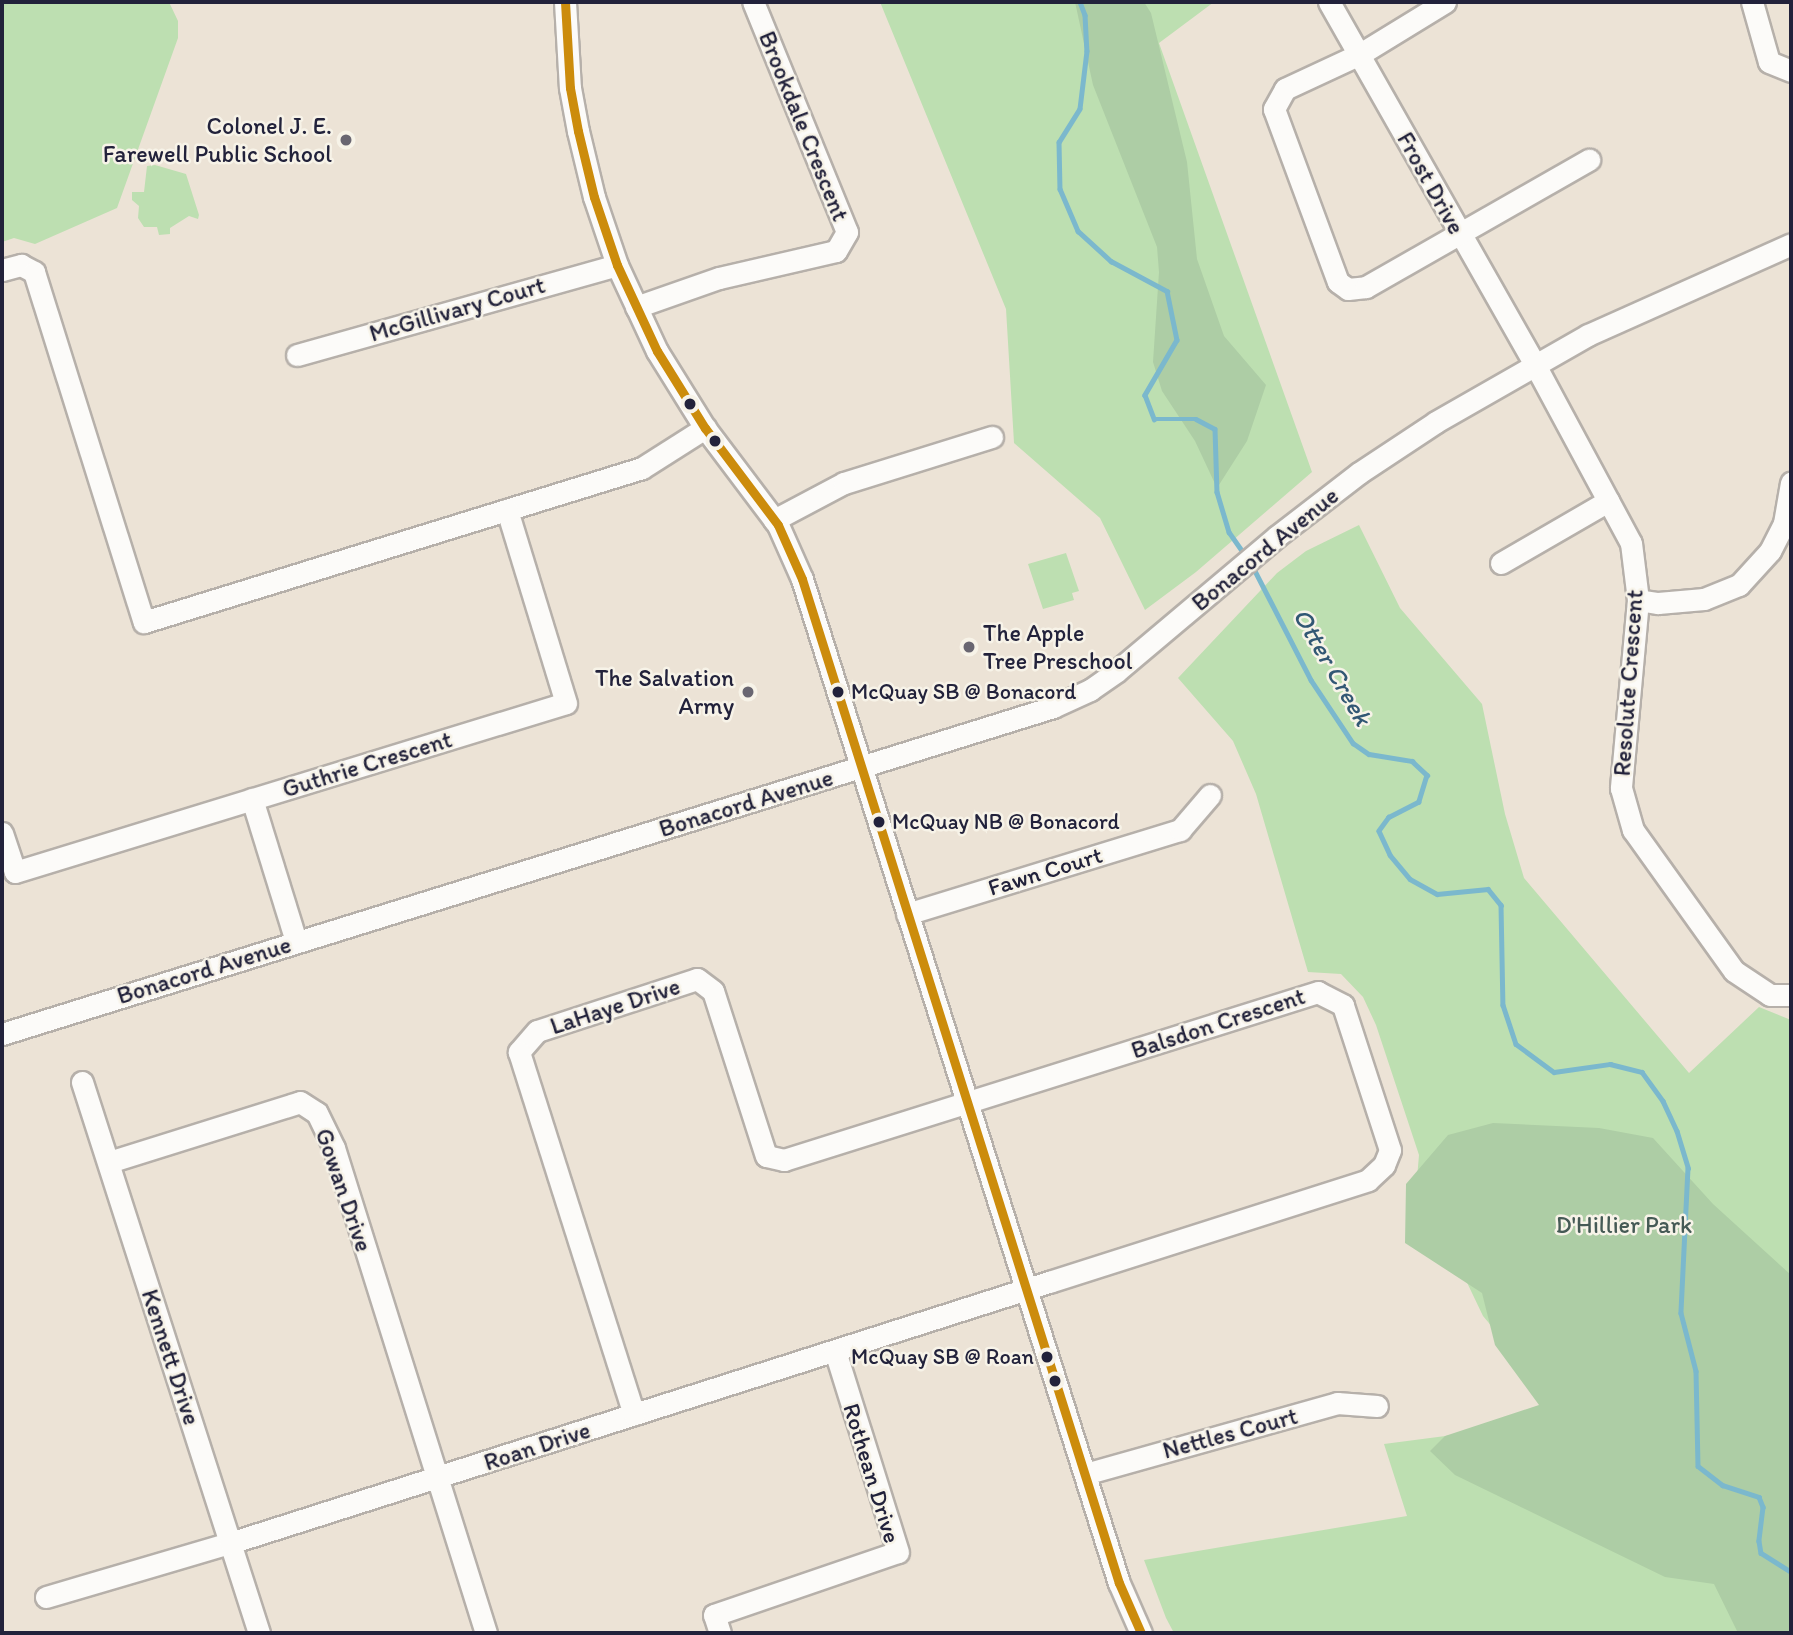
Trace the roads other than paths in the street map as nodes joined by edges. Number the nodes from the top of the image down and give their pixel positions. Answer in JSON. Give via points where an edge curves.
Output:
{"nodes":[{"id":1,"x":565,"y":2,"type":"edge"},
{"id":2,"x":753,"y":2,"type":"edge"},
{"id":3,"x":1329,"y":2,"type":"edge"},
{"id":4,"x":1445,"y":2,"type":"edge"},
{"id":5,"x":1752,"y":2,"type":"edge"},
{"id":6,"x":1360,"y":54,"type":"junction"},
{"id":7,"x":1791,"y":71,"type":"edge"},
{"id":8,"x":1589,"y":160,"type":"dead end"},
{"id":9,"x":1459,"y":234,"type":"junction"},
{"id":10,"x":1791,"y":244,"type":"edge"},
{"id":11,"x":617,"y":265,"type":"junction"},
{"id":12,"x":2,"y":270,"type":"edge"},
{"id":13,"x":636,"y":307,"type":"junction"},
{"id":14,"x":297,"y":355,"type":"dead end"},
{"id":15,"x":1534,"y":363,"type":"junction"},
{"id":16,"x":705,"y":428,"type":"junction"},
{"id":17,"x":992,"y":438,"type":"dead end"},
{"id":18,"x":1791,"y":483,"type":"edge"},
{"id":19,"x":1608,"y":501,"type":"junction"},
{"id":20,"x":507,"y":510,"type":"junction"},
{"id":21,"x":774,"y":520,"type":"junction"},
{"id":22,"x":1502,"y":563,"type":"dead end"},
{"id":23,"x":1638,"y":600,"type":"junction"},
{"id":24,"x":862,"y":768,"type":"junction"},
{"id":25,"x":1210,"y":795,"type":"dead end"},
{"id":26,"x":252,"y":799,"type":"junction"},
{"id":27,"x":2,"y":833,"type":"edge"},
{"id":28,"x":907,"y":914,"type":"junction"},
{"id":29,"x":296,"y":941,"type":"junction"},
{"id":30,"x":1791,"y":995,"type":"edge"},
{"id":31,"x":2,"y":1034,"type":"edge"},
{"id":32,"x":82,"y":1082,"type":"dead end"},
{"id":33,"x":967,"y":1103,"type":"junction"},
{"id":34,"x":110,"y":1162,"type":"junction"},
{"id":35,"x":1027,"y":1289,"type":"junction"},
{"id":36,"x":835,"y":1350,"type":"junction"},
{"id":37,"x":1377,"y":1406,"type":"dead end"},
{"id":38,"x":634,"y":1415,"type":"junction"},
{"id":39,"x":1085,"y":1474,"type":"junction"},
{"id":40,"x":436,"y":1478,"type":"junction"},
{"id":41,"x":230,"y":1543,"type":"junction"},
{"id":42,"x":46,"y":1597,"type":"dead end"},
{"id":43,"x":259,"y":1633,"type":"edge"},
{"id":44,"x":486,"y":1633,"type":"edge"},
{"id":45,"x":720,"y":1633,"type":"edge"},
{"id":46,"x":1141,"y":1633,"type":"edge"}],
"edges":[{"from":1,"to":11,"type":"street","via":[[578,131]]},
{"from":2,"to":13,"type":"street","name":"Brookdale Crescent","via":[[847,232],[836,251],[719,278]]},
{"from":3,"to":6,"type":"street","name":"Frost Drive"},
{"from":4,"to":6,"type":"street"},
{"from":5,"to":7,"type":"street","via":[[1769,62]]},
{"from":6,"to":9,"type":"street","name":"Frost Drive"},
{"from":6,"to":9,"type":"street","via":[[1285,89],[1275,109],[1338,282],[1348,289],[1366,287]]},
{"from":8,"to":9,"type":"street"},
{"from":9,"to":15,"type":"street","name":"Frost Drive"},
{"from":10,"to":15,"type":"street","name":"Bonacord Avenue"},
{"from":11,"to":13,"type":"street"},
{"from":11,"to":14,"type":"street","name":"McGillivary Court"},
{"from":12,"to":20,"type":"street","via":[[21,265],[34,272],[144,622]]},
{"from":13,"to":16,"type":"street","via":[[657,351]]},
{"from":15,"to":19,"type":"street","name":"Resolute Crescent"},
{"from":15,"to":24,"type":"street","name":"Bonacord Avenue","via":[[1359,473],[1090,690],[1017,719]]},
{"from":16,"to":20,"type":"street","via":[[642,468]]},
{"from":16,"to":21,"type":"street"},
{"from":17,"to":21,"type":"street","via":[[844,483]]},
{"from":18,"to":23,"type":"street","via":[[1784,523],[1770,551],[1739,585],[1704,599]]},
{"from":19,"to":22,"type":"street"},
{"from":19,"to":23,"type":"street","name":"Resolute Crescent","via":[[1631,543]]},
{"from":20,"to":26,"type":"street","name":"Guthrie Crescent","via":[[566,703]]},
{"from":21,"to":24,"type":"street","via":[[802,579]]},
{"from":23,"to":30,"type":"street","name":"Resolute Crescent","via":[[1621,788],[1633,831],[1734,971],[1770,995]]},
{"from":24,"to":28,"type":"street"},
{"from":24,"to":29,"type":"street","name":"Bonacord Avenue"},
{"from":25,"to":28,"type":"street","name":"Fawn Court","via":[[1180,830]]},
{"from":26,"to":27,"type":"street","name":"Guthrie Crescent","via":[[15,872]]},
{"from":26,"to":29,"type":"street"},
{"from":28,"to":33,"type":"street"},
{"from":29,"to":31,"type":"street","name":"Bonacord Avenue"},
{"from":32,"to":34,"type":"street","name":"Kennett Drive"},
{"from":33,"to":35,"type":"street"},
{"from":33,"to":35,"type":"street","name":"Balsdon Crescent","via":[[1318,992],[1343,1005],[1365,1071],[1390,1150],[1384,1165],[1368,1180]]},
{"from":33,"to":38,"type":"street","name":"LaHaye Drive","via":[[784,1160],[766,1156],[713,990],[697,979],[537,1031],[519,1052]]},
{"from":34,"to":40,"type":"street","name":"Gowan Drive","via":[[300,1102],[317,1113],[334,1149]]},
{"from":34,"to":41,"type":"street","name":"Kennett Drive"},
{"from":35,"to":36,"type":"street","name":"Roan Drive"},
{"from":35,"to":39,"type":"street"},
{"from":36,"to":38,"type":"street","name":"Roan Drive"},
{"from":36,"to":45,"type":"street","name":"Rothean Drive","via":[[898,1552],[714,1615]]},
{"from":37,"to":39,"type":"street","name":"Nettles Court","via":[[1337,1403]]},
{"from":38,"to":40,"type":"street","name":"Roan Drive"},
{"from":39,"to":46,"type":"street","via":[[1119,1583]]},
{"from":40,"to":41,"type":"street","name":"Roan Drive"},
{"from":40,"to":44,"type":"street"},
{"from":41,"to":42,"type":"street","name":"Roan Drive"},
{"from":41,"to":43,"type":"street","name":"Kennett Drive"}]}
